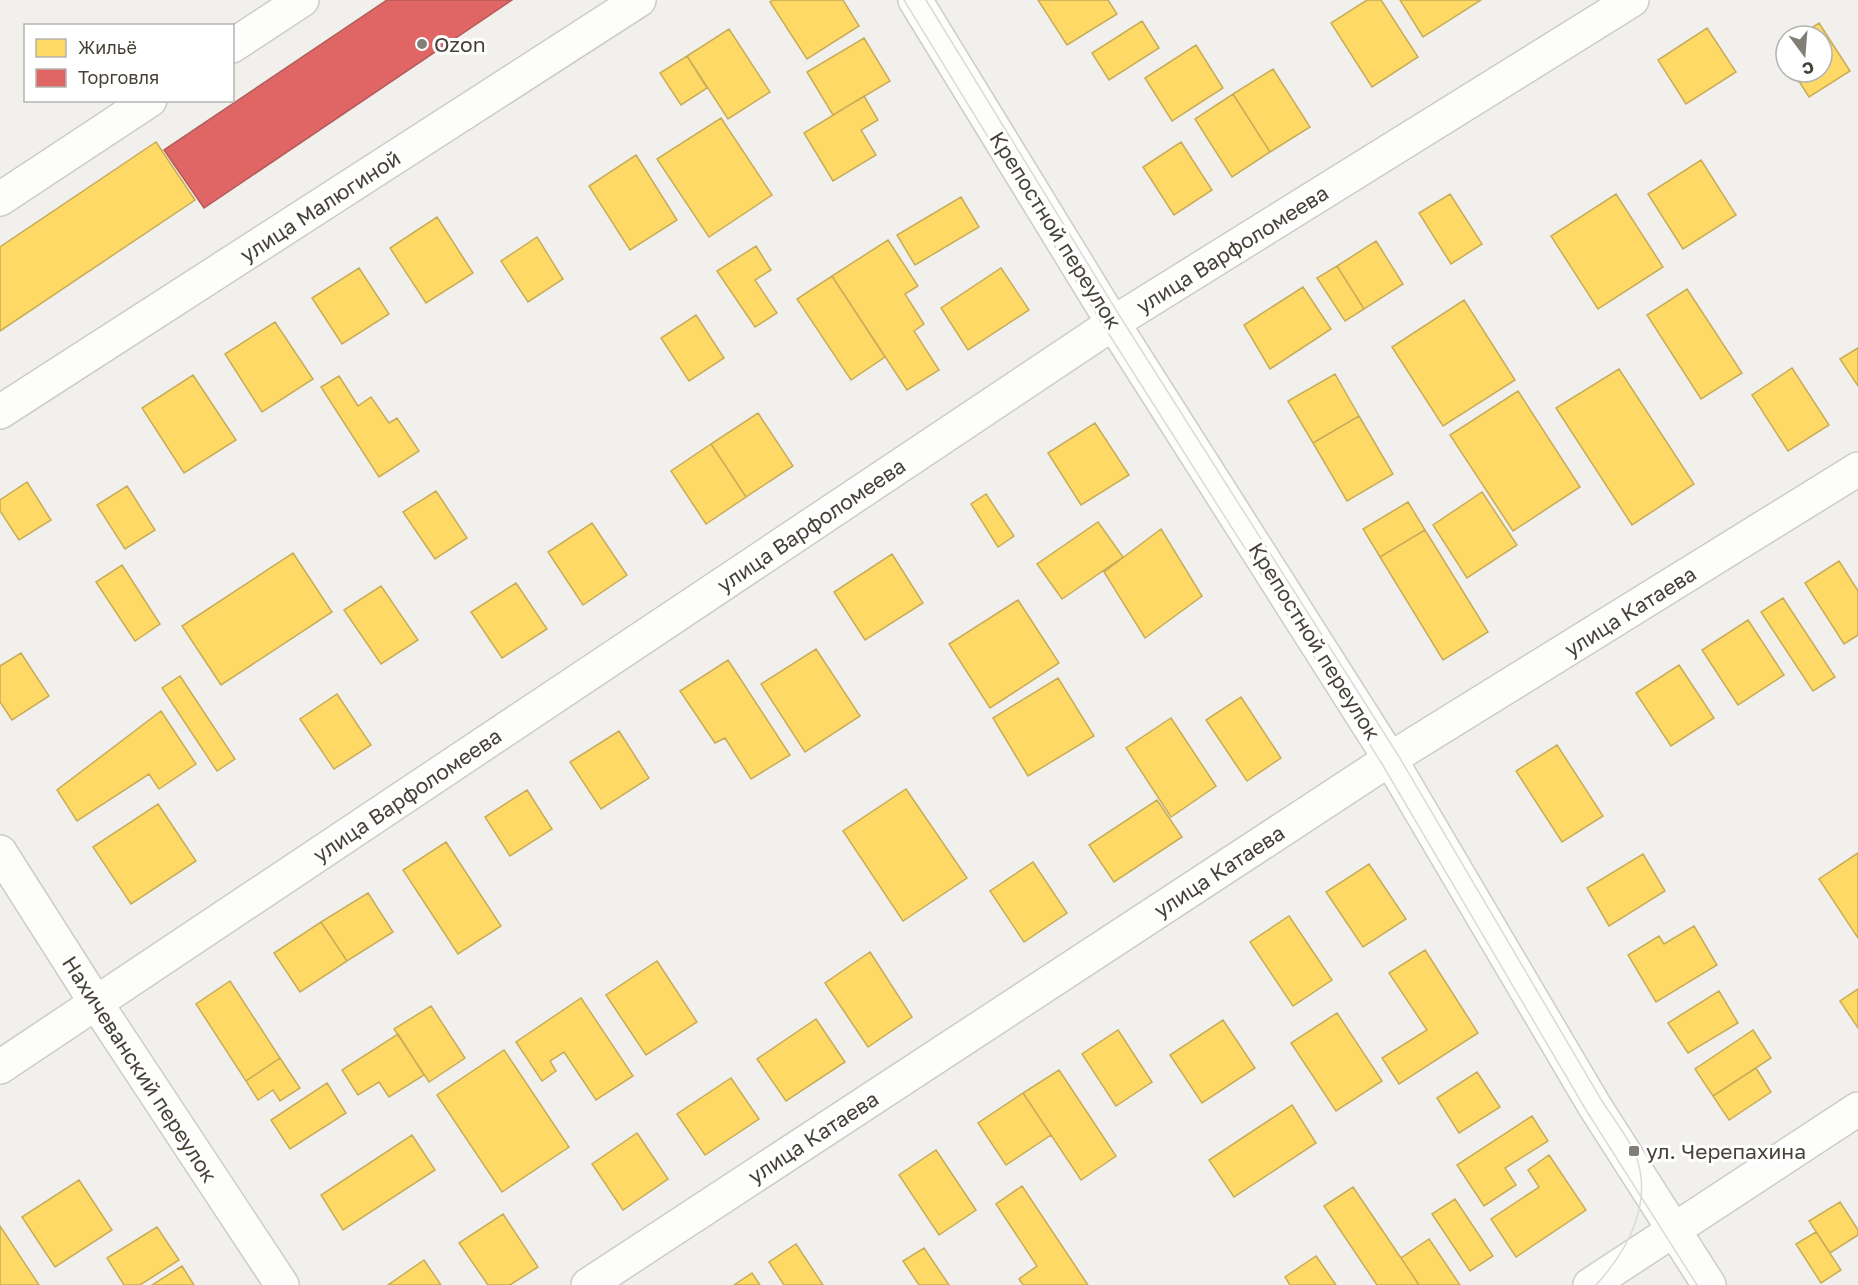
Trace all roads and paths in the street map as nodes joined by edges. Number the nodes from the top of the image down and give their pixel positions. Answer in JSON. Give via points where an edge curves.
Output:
{"nodes":[{"id":1,"x":302,"y":0,"type":"edge"},
{"id":2,"x":915,"y":0,"type":"edge"},
{"id":3,"x":1632,"y":0,"type":"edge"},
{"id":4,"x":621,"y":5,"type":"edge"},
{"id":5,"x":234,"y":45,"type":"edge"},
{"id":6,"x":147,"y":102,"type":"edge"},
{"id":7,"x":0,"y":199,"type":"edge"},
{"id":8,"x":1113,"y":323,"type":"junction"},
{"id":9,"x":0,"y":412,"type":"edge"},
{"id":10,"x":1858,"y":469,"type":"edge"},
{"id":11,"x":1390,"y":759,"type":"junction"},
{"id":12,"x":0,"y":852,"type":"edge"},
{"id":13,"x":96,"y":1003,"type":"junction"},
{"id":14,"x":0,"y":1067,"type":"edge"},
{"id":15,"x":1858,"y":1109,"type":"edge"},
{"id":16,"x":1674,"y":1231,"type":"junction"},
{"id":17,"x":282,"y":1285,"type":"edge"},
{"id":18,"x":588,"y":1285,"type":"edge"},
{"id":19,"x":1590,"y":1285,"type":"edge"},
{"id":20,"x":1709,"y":1285,"type":"edge"}],
"edges":[{"from":1,"to":5,"type":"street"},
{"from":2,"to":8,"type":"street","name":"Крепостной переулок"},
{"from":3,"to":8,"type":"street","name":"улица Варфоломеева"},
{"from":4,"to":9,"type":"street","name":"улица Малюгиной"},
{"from":6,"to":7,"type":"street"},
{"from":8,"to":11,"type":"street","name":"Крепостной переулок"},
{"from":8,"to":13,"type":"street","name":"улица Варфоломеева"},
{"from":10,"to":11,"type":"street","name":"улица Катаева"},
{"from":11,"to":16,"type":"street","name":"Крепостной переулок","via":[[1594,1105]]},
{"from":11,"to":18,"type":"street","name":"улица Катаева"},
{"from":12,"to":13,"type":"street","name":"Нахичеванский переулок"},
{"from":13,"to":14,"type":"street","name":"улица Варфоломеева"},
{"from":13,"to":17,"type":"street","name":"Нахичеванский переулок"},
{"from":15,"to":16,"type":"street"},
{"from":16,"to":19,"type":"street"},
{"from":16,"to":20,"type":"street","name":"Крепостной переулок"}]}
